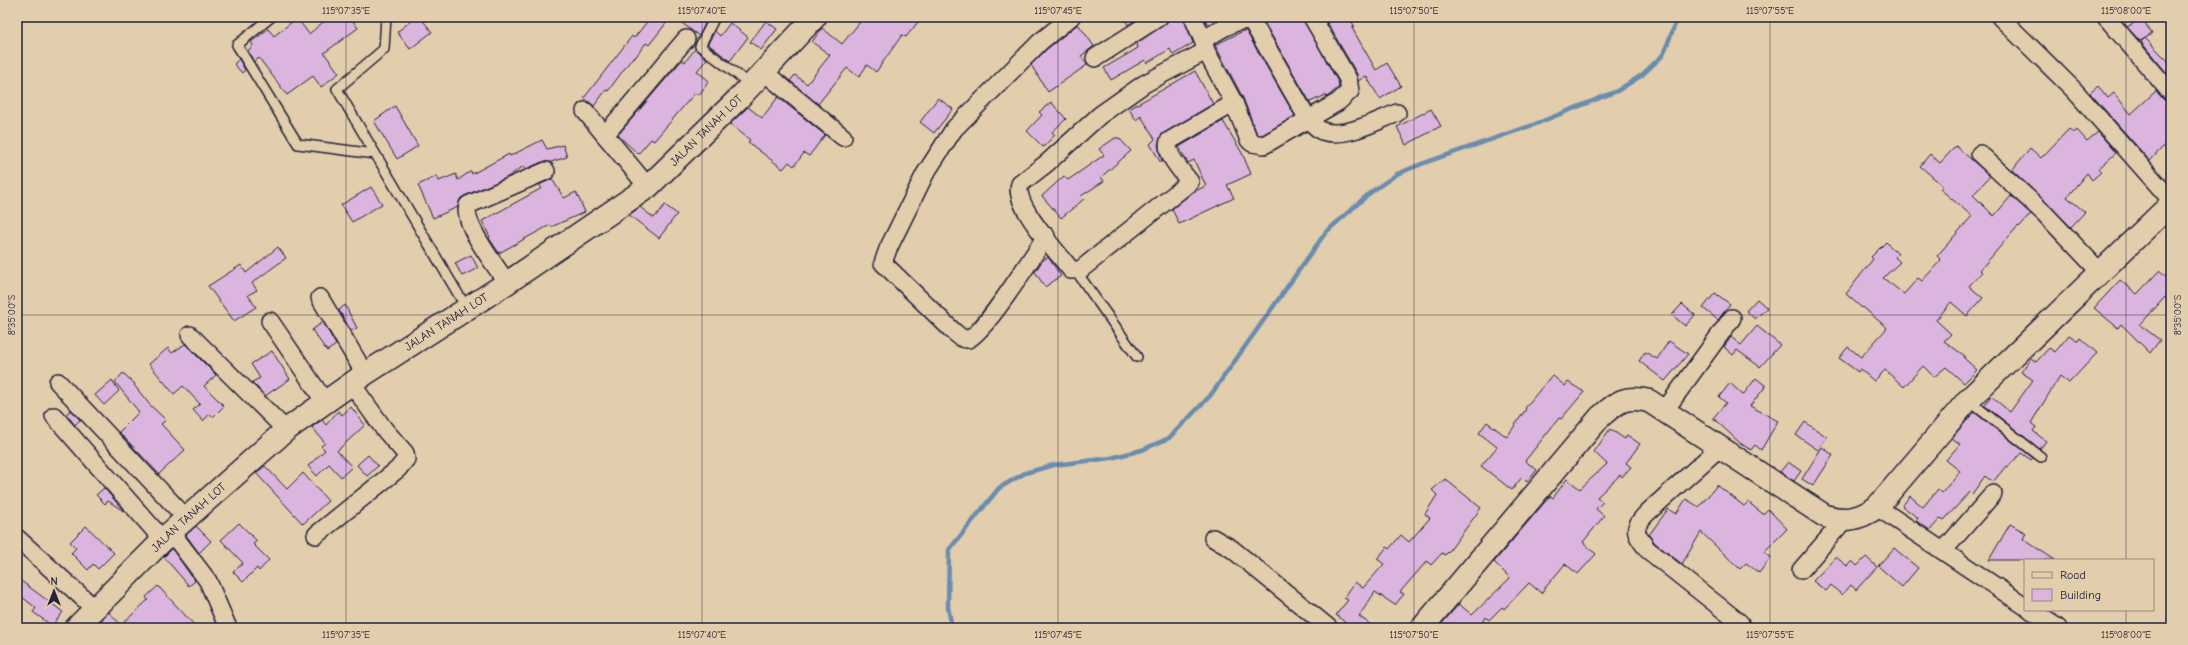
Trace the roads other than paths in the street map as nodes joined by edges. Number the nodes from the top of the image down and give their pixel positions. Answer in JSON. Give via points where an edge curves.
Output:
{"nodes":[{"id":1,"x":271,"y":17,"type":"edge"},
{"id":2,"x":386,"y":17,"type":"edge"},
{"id":3,"x":715,"y":17,"type":"edge"},
{"id":4,"x":815,"y":17,"type":"edge"},
{"id":5,"x":1071,"y":17,"type":"edge"},
{"id":6,"x":1159,"y":17,"type":"edge"},
{"id":7,"x":1193,"y":17,"type":"edge"},
{"id":8,"x":1312,"y":17,"type":"edge"},
{"id":9,"x":2000,"y":17,"type":"edge"},
{"id":10,"x":2106,"y":17,"type":"edge"},
{"id":11,"x":686,"y":39,"type":"dead end"},
{"id":12,"x":1205,"y":45,"type":"junction"},
{"id":13,"x":1094,"y":58,"type":"dead end"},
{"id":14,"x":758,"y":79,"type":"junction"},
{"id":15,"x":2171,"y":93,"type":"edge"},
{"id":16,"x":1234,"y":103,"type":"junction"},
{"id":17,"x":585,"y":111,"type":"dead end"},
{"id":18,"x":1397,"y":113,"type":"dead end"},
{"id":19,"x":1308,"y":119,"type":"junction"},
{"id":20,"x":605,"y":135,"type":"junction"},
{"id":21,"x":843,"y":137,"type":"dead end"},
{"id":22,"x":375,"y":154,"type":"junction"},
{"id":23,"x":1980,"y":154,"type":"dead end"},
{"id":24,"x":546,"y":170,"type":"dead end"},
{"id":25,"x":648,"y":186,"type":"junction"},
{"id":26,"x":2171,"y":200,"type":"edge"},
{"id":27,"x":2171,"y":204,"type":"edge"},
{"id":28,"x":1046,"y":236,"type":"junction"},
{"id":29,"x":1076,"y":271,"type":"junction"},
{"id":30,"x":2100,"y":272,"type":"junction"},
{"id":31,"x":507,"y":283,"type":"junction"},
{"id":32,"x":320,"y":298,"type":"dead end"},
{"id":33,"x":466,"y":309,"type":"junction"},
{"id":34,"x":1732,"y":318,"type":"dead end"},
{"id":35,"x":270,"y":321,"type":"dead end"},
{"id":36,"x":190,"y":335,"type":"dead end"},
{"id":37,"x":1137,"y":357,"type":"dead end"},
{"id":38,"x":358,"y":379,"type":"junction"},
{"id":39,"x":58,"y":382,"type":"dead end"},
{"id":40,"x":1968,"y":400,"type":"junction"},
{"id":41,"x":325,"y":402,"type":"junction"},
{"id":42,"x":1665,"y":410,"type":"junction"},
{"id":43,"x":54,"y":416,"type":"dead end"},
{"id":44,"x":286,"y":430,"type":"junction"},
{"id":45,"x":1720,"y":448,"type":"junction"},
{"id":46,"x":2041,"y":457,"type":"dead end"},
{"id":47,"x":1993,"y":494,"type":"dead end"},
{"id":48,"x":1877,"y":507,"type":"junction"},
{"id":49,"x":188,"y":519,"type":"junction"},
{"id":50,"x":1844,"y":520,"type":"junction"},
{"id":51,"x":316,"y":535,"type":"dead end"},
{"id":52,"x":167,"y":536,"type":"junction"},
{"id":53,"x":17,"y":538,"type":"edge"},
{"id":54,"x":1213,"y":538,"type":"dead end"},
{"id":55,"x":1944,"y":550,"type":"junction"},
{"id":56,"x":1802,"y":570,"type":"dead end"},
{"id":57,"x":2024,"y":605,"type":"edge"},
{"id":58,"x":94,"y":608,"type":"junction"},
{"id":59,"x":2032,"y":611,"type":"edge"},
{"id":60,"x":1740,"y":623,"type":"dead end"},
{"id":61,"x":76,"y":628,"type":"edge"},
{"id":62,"x":228,"y":628,"type":"edge"},
{"id":63,"x":1329,"y":628,"type":"edge"},
{"id":64,"x":1422,"y":628,"type":"edge"},
{"id":65,"x":2058,"y":628,"type":"edge"}],
"edges":[{"from":1,"to":22,"type":"lane","via":[[237,45],[298,144]]},
{"from":2,"to":22,"type":"lane","via":[[384,49],[337,89]]},
{"from":3,"to":14,"type":"lane","via":[[700,46]]},
{"from":4,"to":14,"type":"street","name":"JALAN TANAH LOT"},
{"from":5,"to":28,"type":"street","via":[[1040,42],[954,129],[925,174],[883,263],[953,331],[966,339],[973,336],[992,313]]},
{"from":6,"to":13,"type":"street"},
{"from":7,"to":12,"type":"street"},
{"from":8,"to":19,"type":"street","via":[[1351,88],[1347,96]]},
{"from":9,"to":26,"type":"street","via":[[2074,90]]},
{"from":10,"to":15,"type":"street"},
{"from":11,"to":20,"type":"street"},
{"from":12,"to":16,"type":"street"},
{"from":12,"to":19,"type":"street","via":[[1241,19],[1253,22]]},
{"from":12,"to":28,"type":"street","via":[[1100,115],[1020,184],[1018,194],[1027,215]]},
{"from":14,"to":21,"type":"street"},
{"from":14,"to":25,"type":"street","name":"JALAN TANAH LOT"},
{"from":16,"to":19,"type":"street","via":[[1248,140],[1252,143],[1264,144]]},
{"from":16,"to":29,"type":"street","via":[[1169,141],[1168,148],[1172,157],[1190,182]]},
{"from":17,"to":20,"type":"street"},
{"from":18,"to":19,"type":"street","via":[[1348,131],[1334,133],[1321,131]]},
{"from":20,"to":25,"type":"street"},
{"from":22,"to":33,"type":"lane"},
{"from":23,"to":30,"type":"street","via":[[2045,214]]},
{"from":24,"to":31,"type":"street","via":[[466,208],[467,217],[476,235]]},
{"from":25,"to":31,"type":"street","name":"JALAN TANAH LOT"},
{"from":27,"to":30,"type":"street"},
{"from":28,"to":29,"type":"street","via":[[1072,270]]},
{"from":29,"to":37,"type":"lane"},
{"from":30,"to":40,"type":"street"},
{"from":31,"to":33,"type":"street","name":"JALAN TANAH LOT"},
{"from":32,"to":38,"type":"street"},
{"from":33,"to":38,"type":"street","name":"JALAN TANAH LOT"},
{"from":34,"to":42,"type":"street"},
{"from":35,"to":41,"type":"street"},
{"from":36,"to":44,"type":"street"},
{"from":38,"to":41,"type":"street","name":"JALAN TANAH LOT"},
{"from":38,"to":51,"type":"street","via":[[406,459],[398,469]]},
{"from":39,"to":49,"type":"street"},
{"from":40,"to":46,"type":"lane"},
{"from":40,"to":48,"type":"street"},
{"from":41,"to":44,"type":"street","name":"JALAN TANAH LOT"},
{"from":42,"to":45,"type":"street"},
{"from":42,"to":64,"type":"street","via":[[1649,401],[1634,398],[1618,402],[1609,408]]},
{"from":43,"to":52,"type":"street"},
{"from":44,"to":49,"type":"street","name":"JALAN TANAH LOT"},
{"from":45,"to":50,"type":"street","via":[[1818,512]]},
{"from":45,"to":60,"type":"street","via":[[1647,513],[1637,523],[1636,529],[1637,535],[1648,550]]},
{"from":47,"to":55,"type":"street"},
{"from":48,"to":50,"type":"street","via":[[1862,516]]},
{"from":48,"to":55,"type":"street"},
{"from":49,"to":52,"type":"street","name":"JALAN TANAH LOT"},
{"from":50,"to":56,"type":"street"},
{"from":52,"to":58,"type":"street","name":"JALAN TANAH LOT"},
{"from":52,"to":62,"type":"street","via":[[208,581]]},
{"from":53,"to":58,"type":"street"},
{"from":54,"to":63,"type":"street","via":[[1232,550]]},
{"from":55,"to":57,"type":"street"},
{"from":58,"to":61,"type":"street","name":"JALAN TANAH LOT"},
{"from":59,"to":65,"type":"street"}]}
